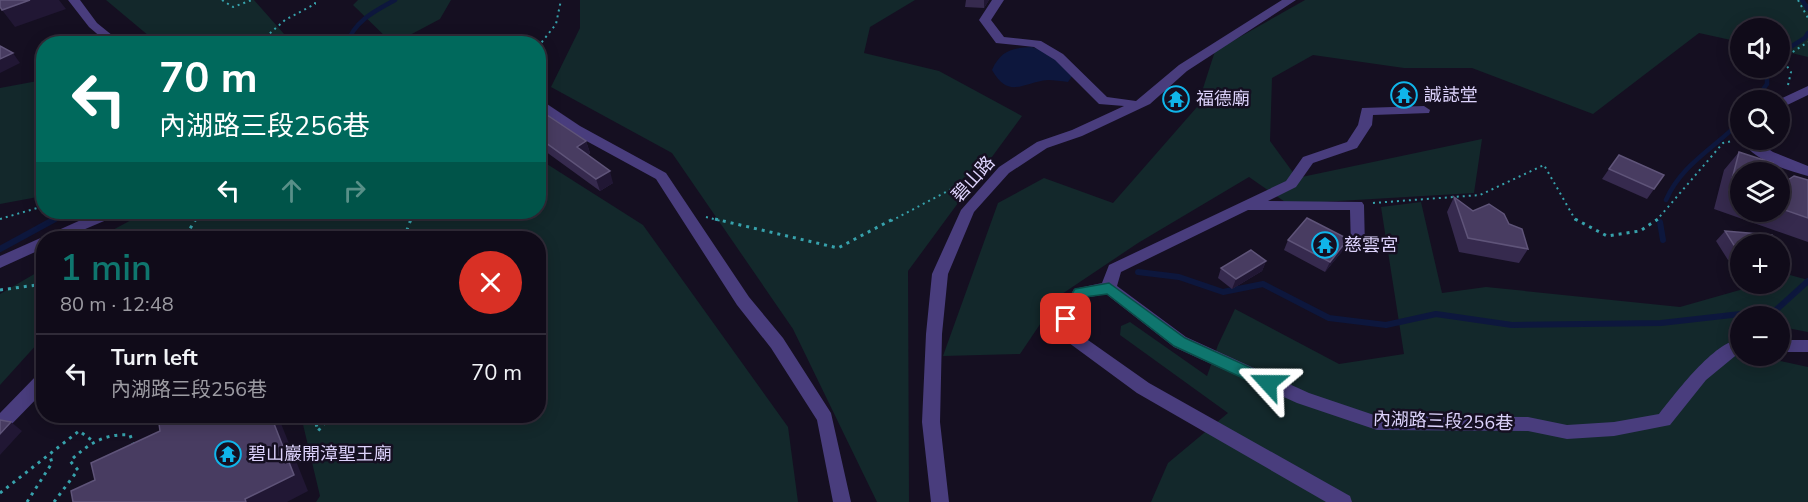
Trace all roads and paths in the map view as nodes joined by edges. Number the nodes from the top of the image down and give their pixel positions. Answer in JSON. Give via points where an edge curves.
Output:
{"nodes":[{"id":1,"x":74,"y":0,"type":"edge"},
{"id":2,"x":222,"y":0,"type":"edge"},
{"id":3,"x":252,"y":0,"type":"edge"},
{"id":4,"x":315,"y":0,"type":"edge"},
{"id":5,"x":561,"y":0,"type":"edge"},
{"id":6,"x":999,"y":0,"type":"edge"},
{"id":7,"x":1290,"y":0,"type":"edge"},
{"id":8,"x":1798,"y":0,"type":"edge"},
{"id":9,"x":1808,"y":18,"type":"edge"},
{"id":10,"x":107,"y":36,"type":"edge"},
{"id":11,"x":268,"y":36,"type":"edge"},
{"id":12,"x":546,"y":37,"type":"edge"},
{"id":13,"x":1808,"y":42,"type":"edge"},
{"id":14,"x":1786,"y":90,"type":"edge"},
{"id":15,"x":1808,"y":90,"type":"edge"},
{"id":16,"x":1790,"y":99,"type":"edge"},
{"id":17,"x":1136,"y":105,"type":"junction"},
{"id":18,"x":546,"y":108,"type":"edge"},
{"id":19,"x":1424,"y":110,"type":"dead end"},
{"id":20,"x":1730,"y":142,"type":"edge"},
{"id":21,"x":1756,"y":150,"type":"edge"},
{"id":22,"x":1808,"y":171,"type":"edge"},
{"id":23,"x":1357,"y":205,"type":"junction"},
{"id":24,"x":1246,"y":206,"type":"junction"},
{"id":25,"x":915,"y":207,"type":"dead end"},
{"id":26,"x":36,"y":208,"type":"edge"},
{"id":27,"x":684,"y":212,"type":"junction"},
{"id":28,"x":0,"y":219,"type":"edge"},
{"id":29,"x":95,"y":219,"type":"edge"},
{"id":30,"x":67,"y":231,"type":"edge"},
{"id":31,"x":36,"y":246,"type":"edge"},
{"id":32,"x":1358,"y":248,"type":"dead end"},
{"id":33,"x":0,"y":262,"type":"edge"},
{"id":34,"x":36,"y":285,"type":"edge"},
{"id":35,"x":1109,"y":288,"type":"junction"},
{"id":36,"x":0,"y":290,"type":"edge"},
{"id":37,"x":1790,"y":346,"type":"edge"},
{"id":38,"x":1808,"y":346,"type":"edge"},
{"id":39,"x":1730,"y":349,"type":"edge"},
{"id":40,"x":36,"y":387,"type":"edge"},
{"id":41,"x":316,"y":423,"type":"edge"},
{"id":42,"x":325,"y":423,"type":"edge"},
{"id":43,"x":0,"y":424,"type":"edge"},
{"id":44,"x":93,"y":441,"type":"junction"},
{"id":45,"x":145,"y":445,"type":"edge"},
{"id":46,"x":50,"y":456,"type":"junction"},
{"id":47,"x":0,"y":493,"type":"edge"},
{"id":48,"x":27,"y":502,"type":"edge"},
{"id":49,"x":54,"y":502,"type":"edge"},
{"id":50,"x":842,"y":502,"type":"edge"},
{"id":51,"x":940,"y":502,"type":"edge"},
{"id":52,"x":1343,"y":502,"type":"edge"}],
"edges":[{"from":1,"to":10,"type":"street"},
{"from":2,"to":3,"type":"path","via":[[233,7]]},
{"from":4,"to":11,"type":"path","via":[[315,4],[285,20]]},
{"from":5,"to":12,"type":"path","via":[[556,24]]},
{"from":6,"to":17,"type":"street","via":[[985,20],[1000,40],[1037,44],[1059,57],[1104,100]]},
{"from":7,"to":17,"type":"street","name":"碧山路","via":[[1183,68]]},
{"from":8,"to":9,"type":"path"},
{"from":13,"to":14,"type":"path","via":[[1782,59],[1791,72]]},
{"from":15,"to":16,"type":"street"},
{"from":17,"to":51,"type":"street","name":"碧山路","via":[[1042,145],[1004,170],[968,210],[940,274],[934,334],[931,422]]},
{"from":18,"to":27,"type":"street","via":[[575,129],[661,176]]},
{"from":19,"to":24,"type":"street","via":[[1367,111],[1365,125],[1352,145],[1308,160],[1291,184]]},
{"from":20,"to":23,"type":"path","via":[[1723,143],[1658,219],[1640,231],[1607,236],[1577,222],[1544,165],[1480,195]]},
{"from":21,"to":22,"type":"street"},
{"from":23,"to":24,"type":"street"},
{"from":23,"to":32,"type":"street"},
{"from":24,"to":35,"type":"street","via":[[1114,269]]},
{"from":25,"to":27,"type":"path","via":[[838,248]]},
{"from":26,"to":28,"type":"path"},
{"from":27,"to":50,"type":"street","via":[[825,418]]},
{"from":29,"to":30,"type":"street"},
{"from":31,"to":33,"type":"street"},
{"from":34,"to":36,"type":"path"},
{"from":35,"to":39,"type":"street","name":"內湖路三段256巷","via":[[1188,346],[1303,398],[1377,423],[1528,424],[1567,432],[1664,420],[1700,375]]},
{"from":35,"to":52,"type":"street","via":[[1080,293],[1066,319],[1071,336],[1143,388]]},
{"from":37,"to":38,"type":"street"},
{"from":40,"to":43,"type":"street"},
{"from":41,"to":42,"type":"path","via":[[318,431]]},
{"from":44,"to":45,"type":"path","via":[[118,433],[130,435],[135,448]]},
{"from":44,"to":46,"type":"path","via":[[79,431]]},
{"from":44,"to":49,"type":"path","via":[[70,460],[78,470]]},
{"from":46,"to":47,"type":"path"},
{"from":46,"to":48,"type":"path","via":[[52,463]]}]}
